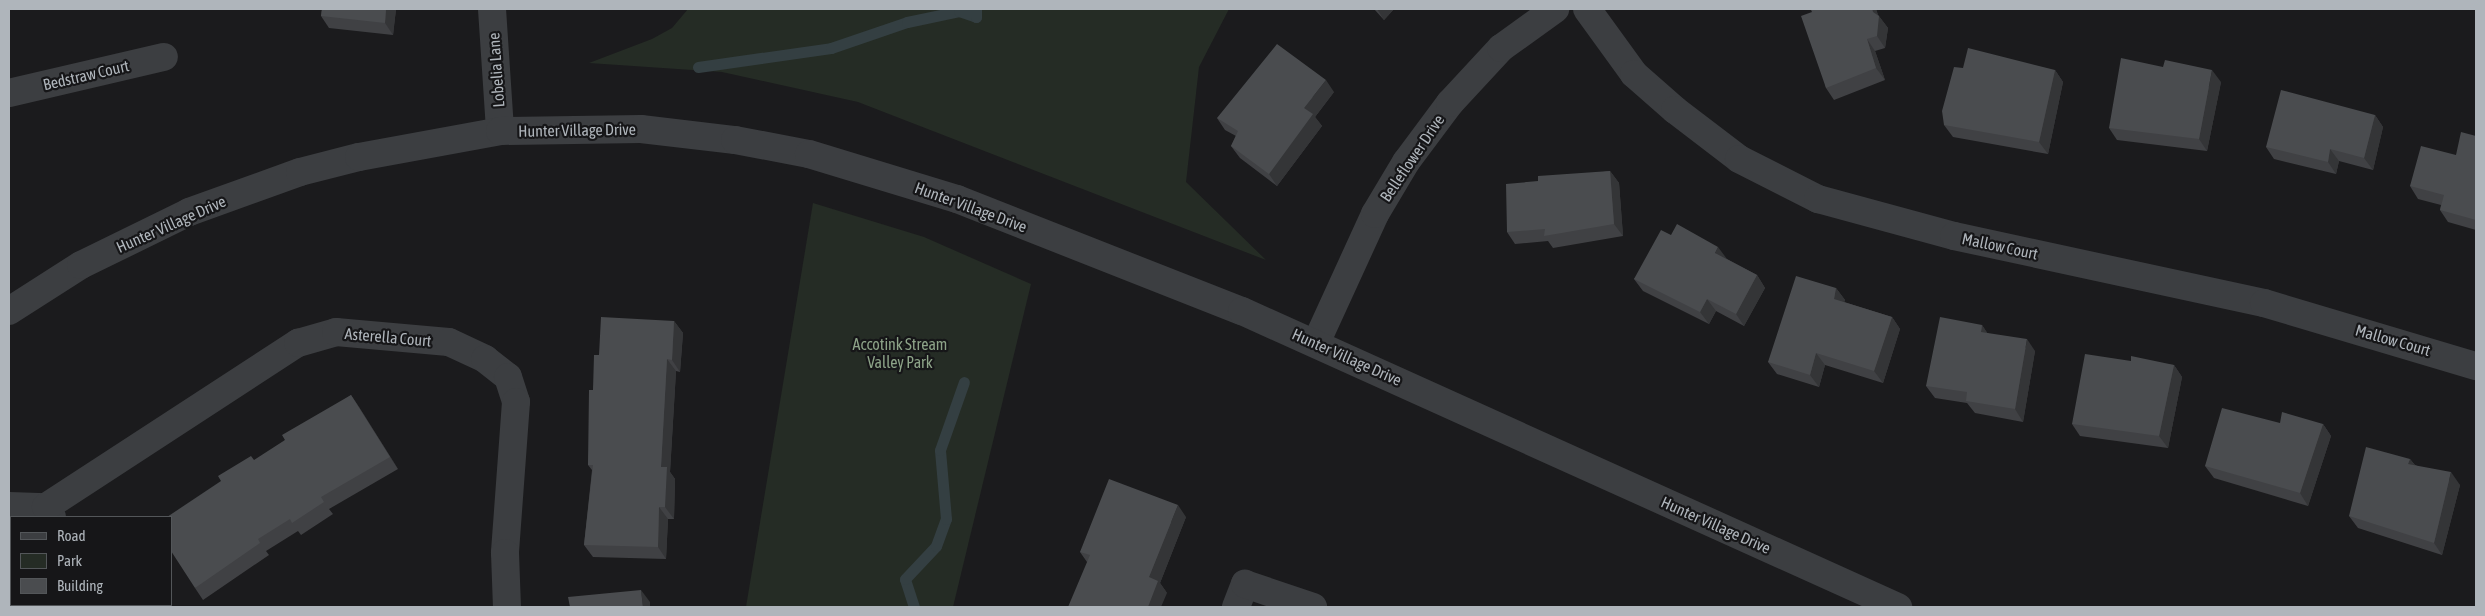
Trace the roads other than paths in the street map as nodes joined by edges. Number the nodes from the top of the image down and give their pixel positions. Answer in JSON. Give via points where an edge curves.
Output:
{"nodes":[{"id":1,"x":492,"y":9,"type":"edge"},
{"id":2,"x":1555,"y":9,"type":"edge"},
{"id":3,"x":1587,"y":9,"type":"edge"},
{"id":4,"x":164,"y":57,"type":"dead end"},
{"id":5,"x":9,"y":93,"type":"edge"},
{"id":6,"x":500,"y":131,"type":"junction"},
{"id":7,"x":9,"y":311,"type":"edge"},
{"id":8,"x":1316,"y":343,"type":"junction"},
{"id":9,"x":2476,"y":366,"type":"edge"},
{"id":10,"x":9,"y":506,"type":"edge"},
{"id":11,"x":49,"y":512,"type":"edge"},
{"id":12,"x":508,"y":607,"type":"edge"},
{"id":13,"x":1236,"y":607,"type":"edge"},
{"id":14,"x":1313,"y":607,"type":"edge"},
{"id":15,"x":1898,"y":607,"type":"edge"}],
"edges":[{"from":1,"to":6,"type":"street","name":"Lobelia Lane"},
{"from":2,"to":8,"type":"street","name":"Belleflower Drive","via":[[1501,48],[1450,103],[1406,162],[1375,214]]},
{"from":3,"to":9,"type":"street","name":"Mallow Court","via":[[1634,74],[1675,110],[1739,159],[1818,199],[1954,236],[2264,302]]},
{"from":4,"to":5,"type":"street","name":"Bedstraw Court"},
{"from":6,"to":7,"type":"street","name":"Hunter Village Drive","via":[[334,164],[189,212],[81,265]]},
{"from":6,"to":8,"type":"street","name":"Hunter Village Drive","via":[[640,129],[809,154],[957,199]]},
{"from":8,"to":15,"type":"street","name":"Hunter Village Drive"},
{"from":10,"to":11,"type":"street","name":"Asterella Court"},
{"from":11,"to":12,"type":"street","name":"Asterella Court","via":[[298,343],[336,332],[449,342],[485,359],[508,377],[516,402],[505,553]]},
{"from":13,"to":14,"type":"street","via":[[1245,584]]}]}
